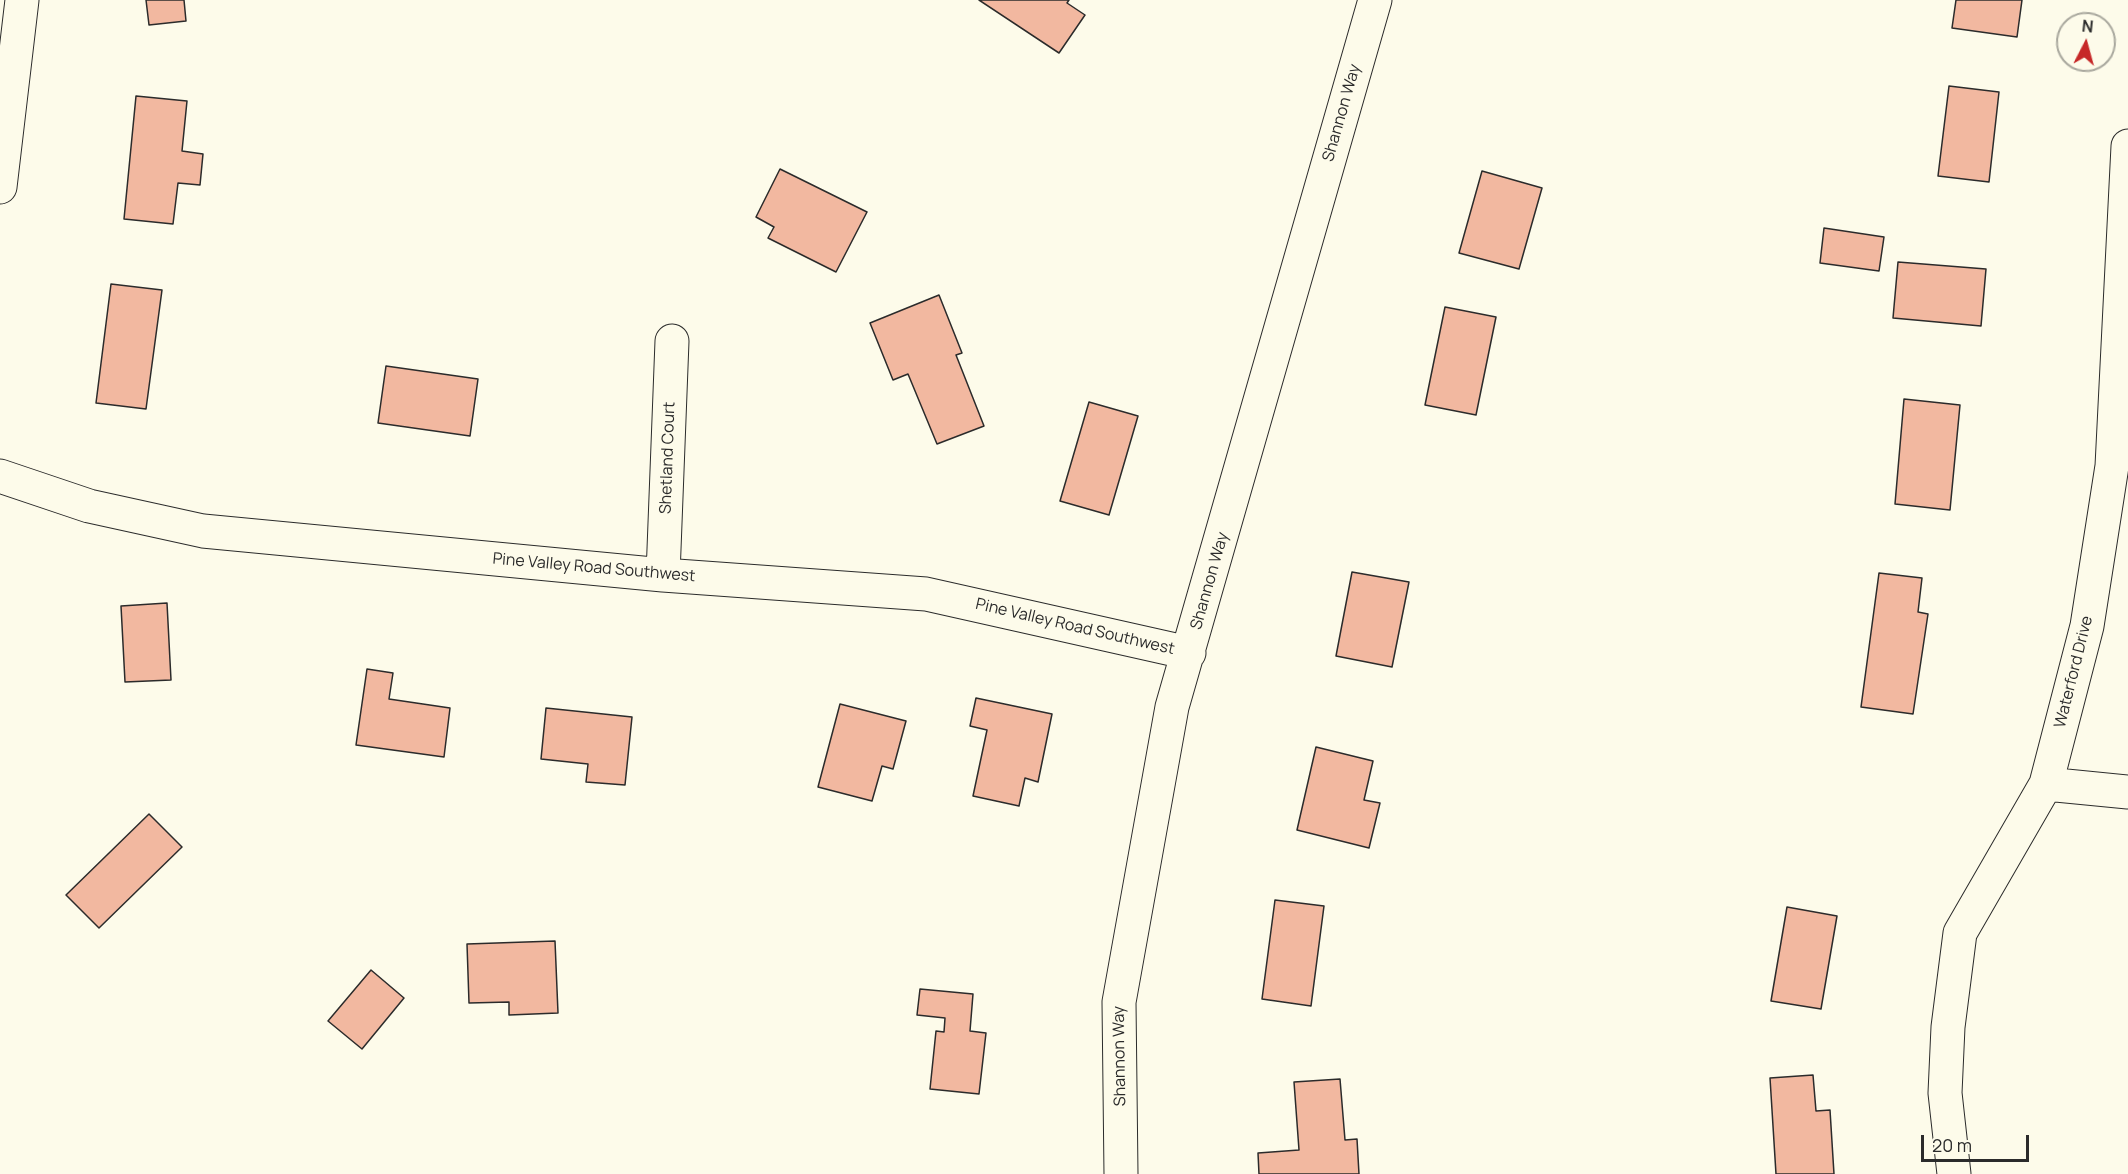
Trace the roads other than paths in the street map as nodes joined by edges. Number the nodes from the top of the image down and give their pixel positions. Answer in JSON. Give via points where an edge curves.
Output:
{"nodes":[{"id":1,"x":22,"y":0,"type":"edge"},
{"id":2,"x":1375,"y":0,"type":"edge"},
{"id":3,"x":2128,"y":146,"type":"edge"},
{"id":4,"x":0,"y":187,"type":"edge"},
{"id":5,"x":672,"y":341,"type":"dead end"},
{"id":6,"x":0,"y":476,"type":"edge"},
{"id":7,"x":663,"y":575,"type":"junction"},
{"id":8,"x":1189,"y":653,"type":"junction"},
{"id":9,"x":2046,"y":784,"type":"junction"},
{"id":10,"x":2128,"y":792,"type":"edge"},
{"id":11,"x":1121,"y":1174,"type":"edge"},
{"id":12,"x":1954,"y":1174,"type":"edge"}],
"edges":[{"from":1,"to":4,"type":"street"},
{"from":2,"to":8,"type":"street","name":"Shannon Way"},
{"from":3,"to":9,"type":"street","name":"Waterford Drive","via":[[2112,466],[2086,626]]},
{"from":5,"to":7,"type":"street","name":"Shetland Court"},
{"from":6,"to":7,"type":"street","name":"Pine Valley Road Southwest","via":[[89,506],[203,531]]},
{"from":7,"to":8,"type":"street","name":"Pine Valley Road Southwest","via":[[926,594]]},
{"from":8,"to":11,"type":"street","name":"Shannon Way","via":[[1172,707],[1119,1002]]},
{"from":9,"to":10,"type":"street"},
{"from":9,"to":12,"type":"street","name":"Waterford Drive","via":[[1960,933],[1948,1027],[1945,1093]]}]}
